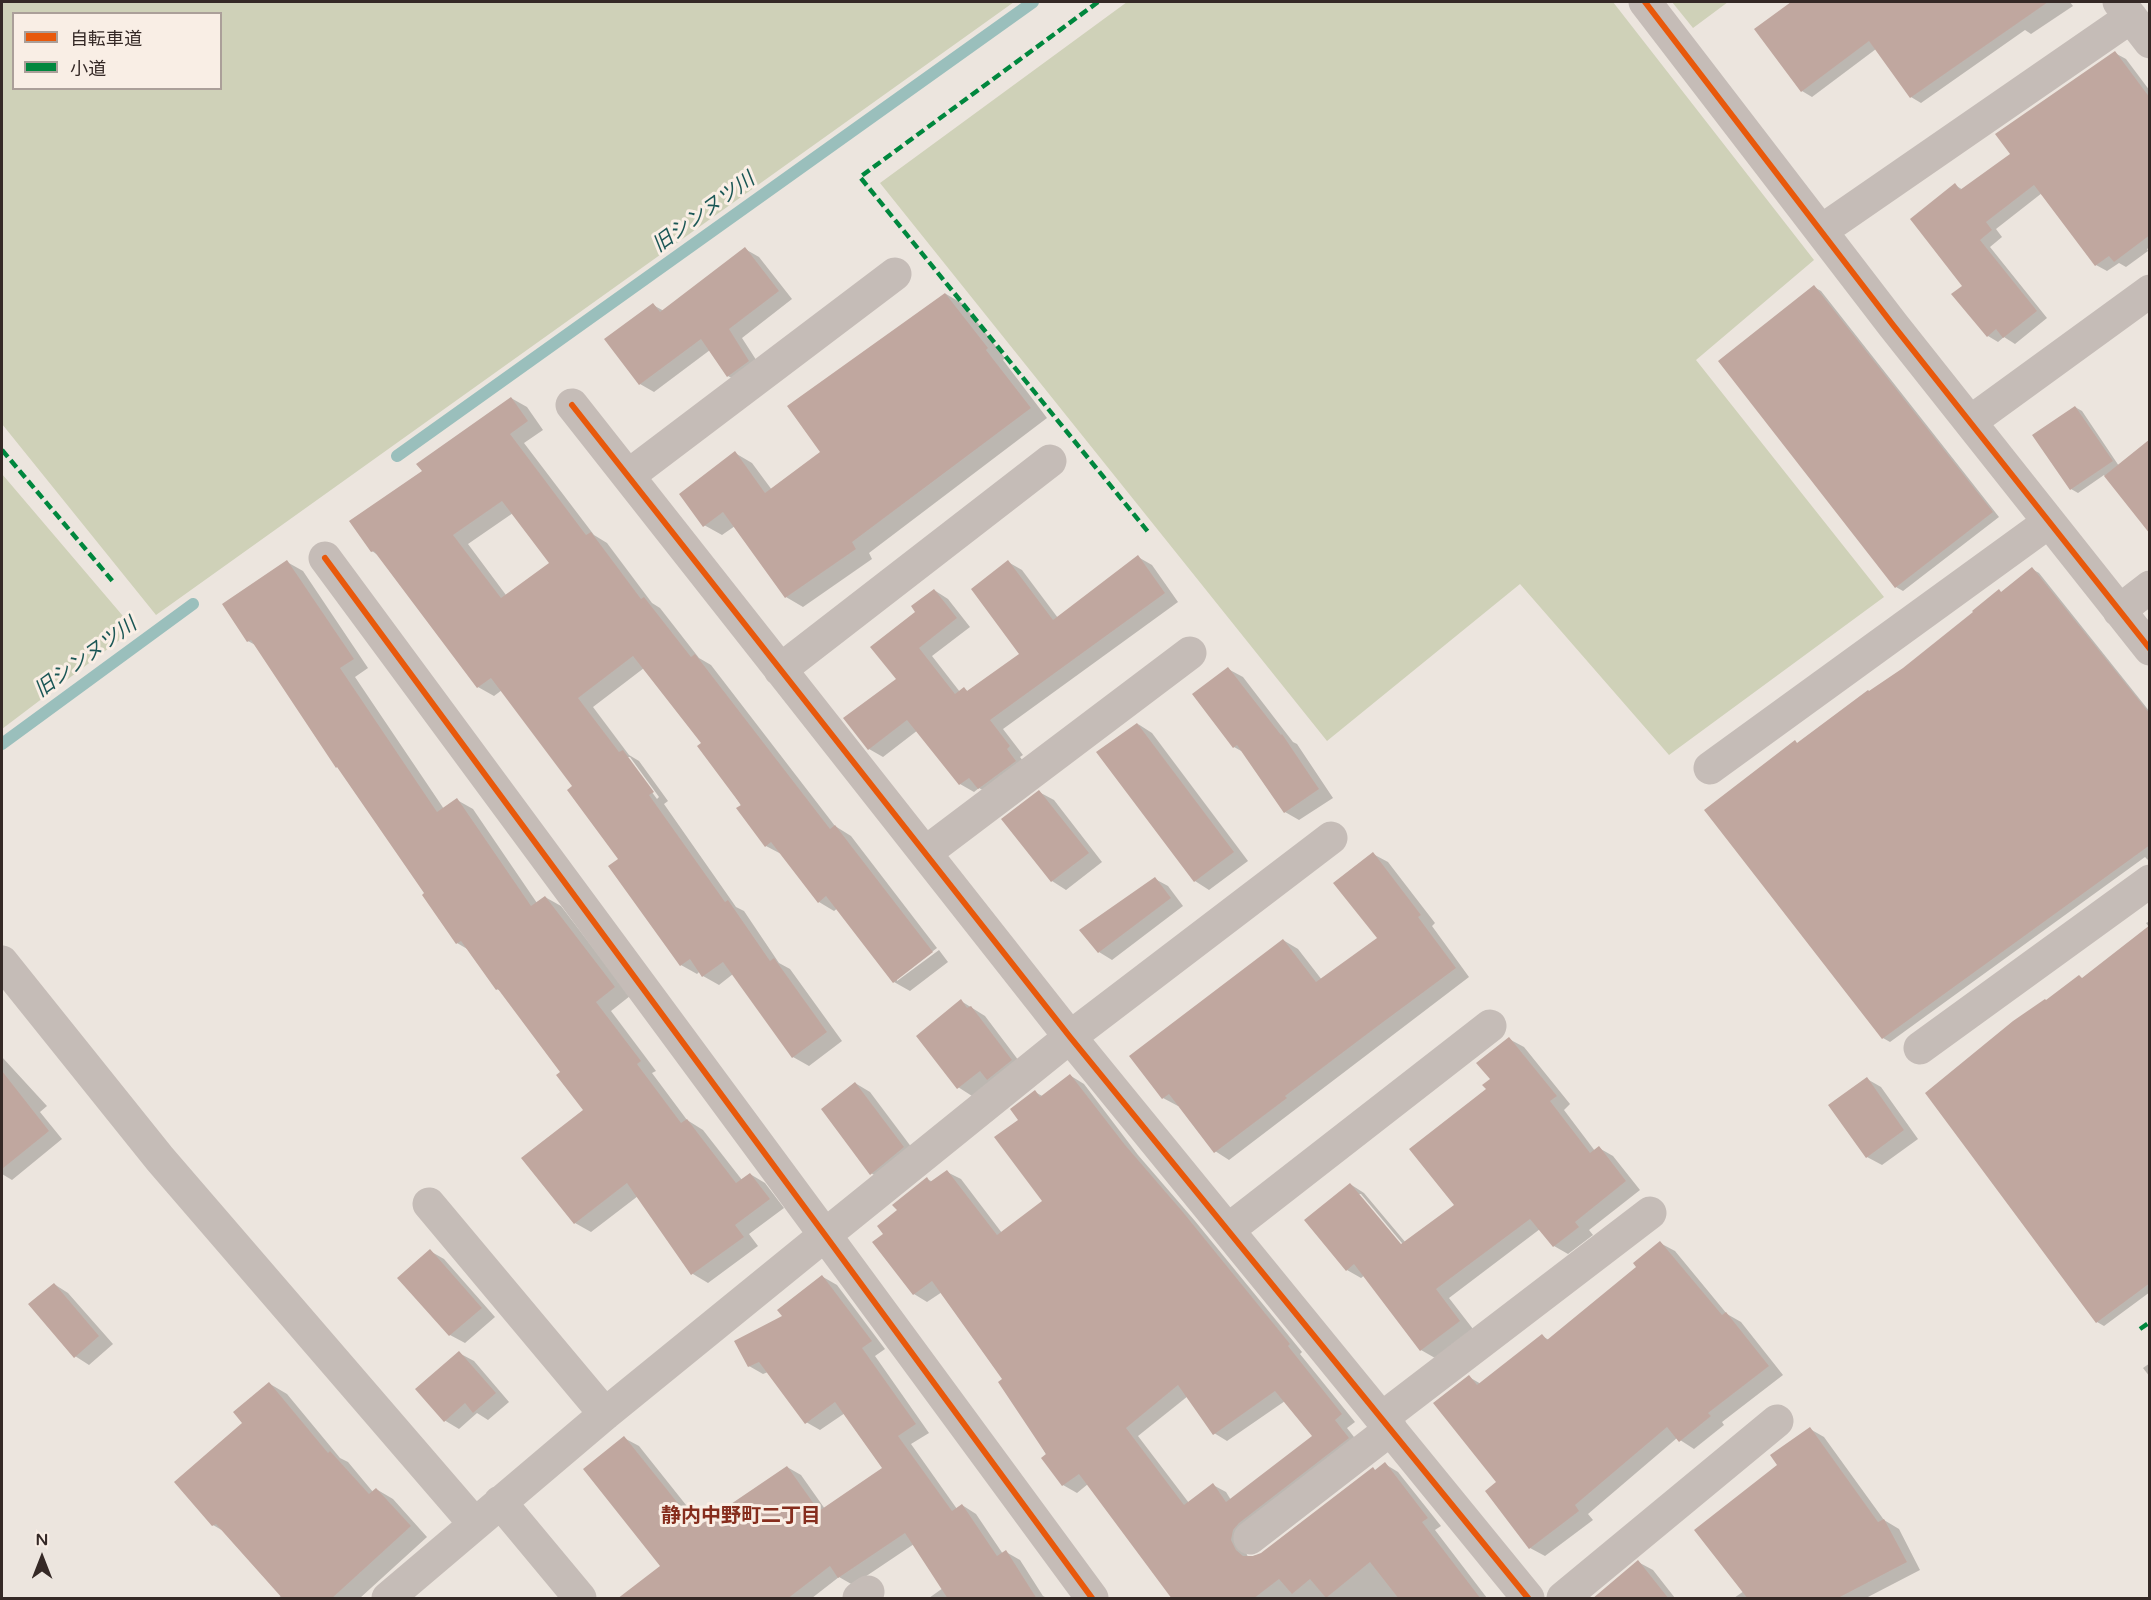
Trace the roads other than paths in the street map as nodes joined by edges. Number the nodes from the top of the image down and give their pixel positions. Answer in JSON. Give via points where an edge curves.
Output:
{"nodes":[{"id":1,"x":1645,"y":2,"type":"edge"},
{"id":2,"x":2133,"y":20,"type":"edge"},
{"id":3,"x":1821,"y":231,"type":"junction"},
{"id":4,"x":895,"y":274,"type":"dead end"},
{"id":5,"x":2150,"y":291,"type":"edge"},
{"id":6,"x":572,"y":405,"type":"dead end"},
{"id":7,"x":1970,"y":422,"type":"junction"},
{"id":8,"x":1050,"y":461,"type":"dead end"},
{"id":9,"x":628,"y":476,"type":"junction"},
{"id":10,"x":2049,"y":522,"type":"junction"},
{"id":11,"x":325,"y":558,"type":"dead end"},
{"id":12,"x":2150,"y":586,"type":"edge"},
{"id":13,"x":2119,"y":611,"type":"junction"},
{"id":14,"x":2150,"y":649,"type":"edge"},
{"id":15,"x":1190,"y":653,"type":"dead end"},
{"id":16,"x":780,"y":669,"type":"junction"},
{"id":17,"x":1710,"y":768,"type":"dead end"},
{"id":18,"x":1331,"y":838,"type":"dead end"},
{"id":19,"x":925,"y":853,"type":"junction"},
{"id":20,"x":2150,"y":881,"type":"edge"},
{"id":21,"x":2,"y":962,"type":"edge"},
{"id":22,"x":1490,"y":1026,"type":"dead end"},
{"id":23,"x":1070,"y":1037,"type":"junction"},
{"id":24,"x":1920,"y":1048,"type":"dead end"},
{"id":25,"x":429,"y":1204,"type":"dead end"},
{"id":26,"x":1650,"y":1213,"type":"dead end"},
{"id":27,"x":1228,"y":1230,"type":"junction"},
{"id":28,"x":825,"y":1235,"type":"junction"},
{"id":29,"x":605,"y":1414,"type":"junction"},
{"id":30,"x":1777,"y":1421,"type":"dead end"},
{"id":31,"x":1386,"y":1424,"type":"junction"},
{"id":32,"x":500,"y":1502,"type":"junction"},
{"id":33,"x":474,"y":1523,"type":"junction"},
{"id":34,"x":1250,"y":1538,"type":"dead end"},
{"id":35,"x":388,"y":1599,"type":"edge"},
{"id":36,"x":580,"y":1599,"type":"edge"},
{"id":37,"x":1092,"y":1599,"type":"edge"},
{"id":38,"x":1528,"y":1599,"type":"edge"},
{"id":39,"x":1563,"y":1599,"type":"edge"}],
"edges":[{"from":1,"to":3,"type":"street"},
{"from":2,"to":3,"type":"street"},
{"from":3,"to":7,"type":"street"},
{"from":4,"to":9,"type":"street"},
{"from":5,"to":7,"type":"street"},
{"from":6,"to":9,"type":"street"},
{"from":7,"to":10,"type":"street"},
{"from":8,"to":16,"type":"street"},
{"from":9,"to":16,"type":"street"},
{"from":10,"to":13,"type":"street"},
{"from":10,"to":17,"type":"street"},
{"from":11,"to":28,"type":"street"},
{"from":12,"to":13,"type":"street"},
{"from":13,"to":14,"type":"street"},
{"from":15,"to":19,"type":"street"},
{"from":16,"to":19,"type":"street"},
{"from":18,"to":23,"type":"street"},
{"from":19,"to":23,"type":"street"},
{"from":20,"to":24,"type":"street"},
{"from":21,"to":33,"type":"street","via":[[160,1159]]},
{"from":22,"to":27,"type":"street"},
{"from":23,"to":27,"type":"street"},
{"from":23,"to":28,"type":"street"},
{"from":25,"to":29,"type":"street"},
{"from":26,"to":31,"type":"street"},
{"from":27,"to":31,"type":"street"},
{"from":28,"to":29,"type":"street"},
{"from":28,"to":37,"type":"street"},
{"from":29,"to":32,"type":"street"},
{"from":30,"to":39,"type":"street"},
{"from":31,"to":34,"type":"street"},
{"from":31,"to":38,"type":"street"},
{"from":32,"to":33,"type":"street"},
{"from":32,"to":36,"type":"street"},
{"from":33,"to":35,"type":"street"}]}
